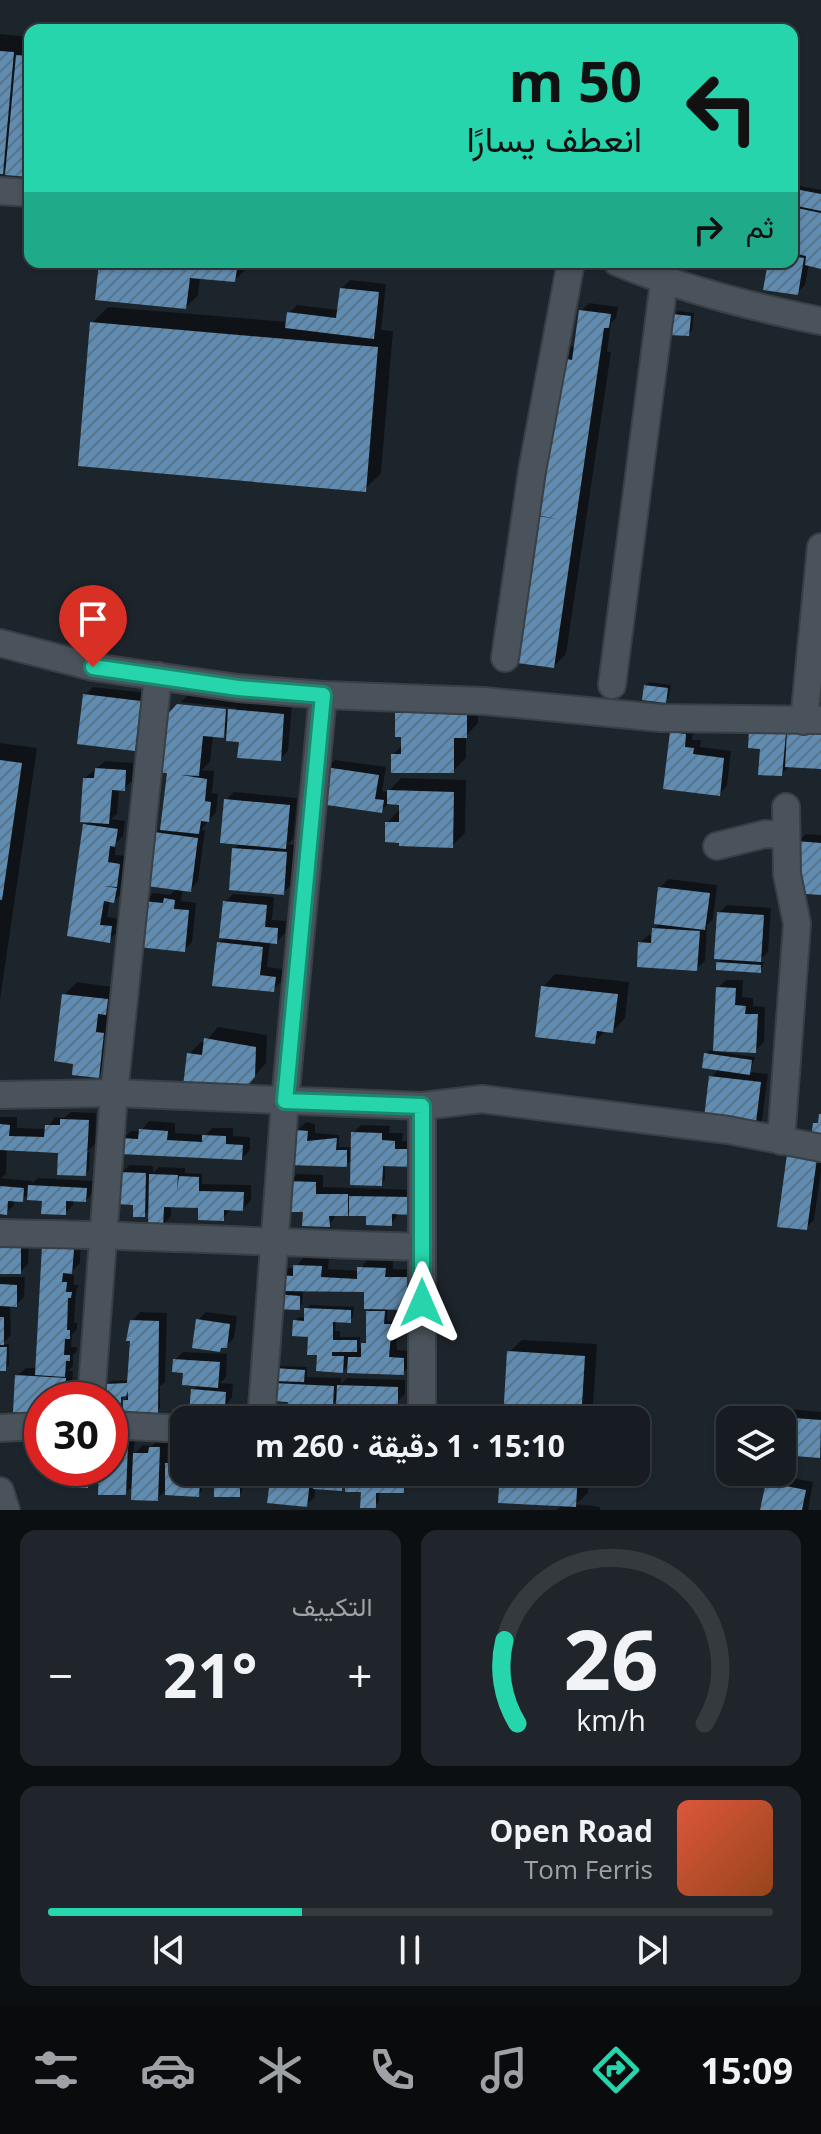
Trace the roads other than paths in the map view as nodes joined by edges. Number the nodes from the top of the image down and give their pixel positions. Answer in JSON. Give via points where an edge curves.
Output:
{"nodes":[{"id":1,"x":0,"y":191,"type":"edge"},
{"id":2,"x":24,"y":193,"type":"edge"},
{"id":3,"x":570,"y":268,"type":"edge"},
{"id":4,"x":631,"y":268,"type":"edge"},
{"id":5,"x":664,"y":282,"type":"junction"},
{"id":6,"x":821,"y":321,"type":"edge"},
{"id":7,"x":821,"y":547,"type":"edge"},
{"id":8,"x":0,"y":643,"type":"edge"},
{"id":9,"x":505,"y":658,"type":"dead end"},
{"id":10,"x":158,"y":676,"type":"junction"},
{"id":11,"x":612,"y":685,"type":"dead end"},
{"id":12,"x":323,"y":695,"type":"junction"},
{"id":13,"x":813,"y":720,"type":"edge"},
{"id":14,"x":786,"y":807,"type":"dead end"},
{"id":15,"x":785,"y":835,"type":"junction"},
{"id":16,"x":717,"y":846,"type":"dead end"},
{"id":17,"x":114,"y":1093,"type":"junction"},
{"id":18,"x":0,"y":1095,"type":"edge"},
{"id":19,"x":285,"y":1101,"type":"junction"},
{"id":20,"x":422,"y":1106,"type":"junction"},
{"id":21,"x":781,"y":1141,"type":"junction"},
{"id":22,"x":821,"y":1148,"type":"edge"},
{"id":23,"x":0,"y":1233,"type":"edge"},
{"id":24,"x":102,"y":1234,"type":"junction"},
{"id":25,"x":274,"y":1243,"type":"junction"},
{"id":26,"x":422,"y":1247,"type":"junction"},
{"id":27,"x":92,"y":1382,"type":"edge"},
{"id":28,"x":262,"y":1406,"type":"edge"},
{"id":29,"x":422,"y":1406,"type":"edge"},
{"id":30,"x":128,"y":1426,"type":"edge"},
{"id":31,"x":24,"y":1427,"type":"edge"},
{"id":32,"x":0,"y":1428,"type":"edge"},
{"id":33,"x":170,"y":1428,"type":"edge"},
{"id":34,"x":0,"y":1491,"type":"edge"},
{"id":35,"x":6,"y":1510,"type":"edge"}],
"edges":[{"from":1,"to":2,"type":"street"},
{"from":3,"to":9,"type":"street","via":[[532,471]]},
{"from":4,"to":5,"type":"street"},
{"from":5,"to":6,"type":"street"},
{"from":5,"to":11,"type":"street"},
{"from":7,"to":13,"type":"street"},
{"from":8,"to":10,"type":"street","via":[[93,667]]},
{"from":10,"to":12,"type":"street"},
{"from":10,"to":17,"type":"street"},
{"from":12,"to":13,"type":"street","via":[[484,701],[661,718]]},
{"from":12,"to":19,"type":"street"},
{"from":14,"to":15,"type":"street"},
{"from":15,"to":16,"type":"street","via":[[765,834]]},
{"from":15,"to":21,"type":"street","via":[[787,880],[797,924]]},
{"from":17,"to":18,"type":"street"},
{"from":17,"to":19,"type":"street"},
{"from":17,"to":24,"type":"street"},
{"from":19,"to":20,"type":"street"},
{"from":19,"to":25,"type":"street"},
{"from":20,"to":21,"type":"street","via":[[482,1099]]},
{"from":20,"to":26,"type":"street"},
{"from":21,"to":22,"type":"street"},
{"from":23,"to":24,"type":"street"},
{"from":24,"to":25,"type":"street"},
{"from":24,"to":27,"type":"street"},
{"from":25,"to":26,"type":"street"},
{"from":25,"to":28,"type":"street"},
{"from":26,"to":29,"type":"street"},
{"from":30,"to":33,"type":"street"},
{"from":31,"to":32,"type":"street"},
{"from":34,"to":35,"type":"street"}]}
